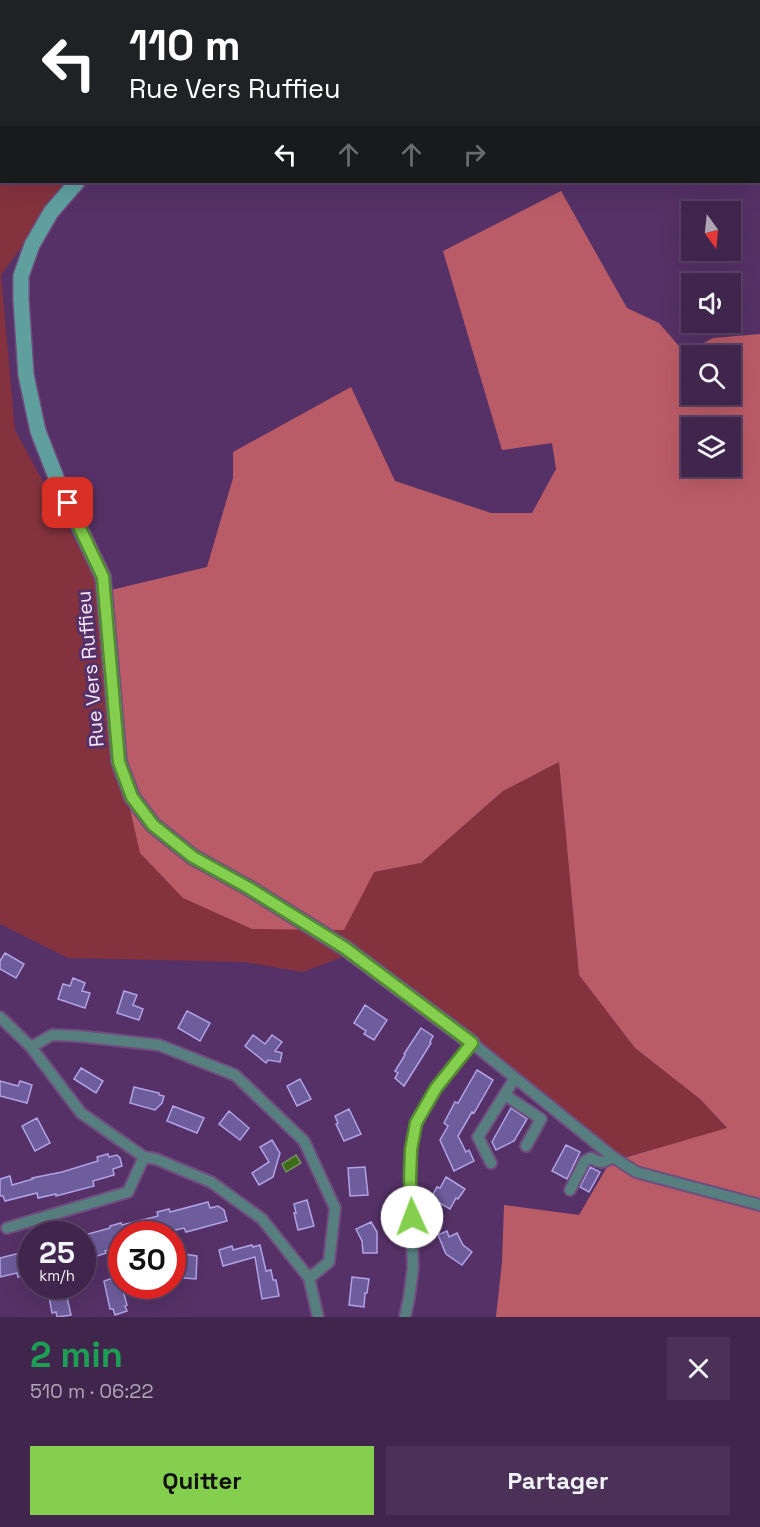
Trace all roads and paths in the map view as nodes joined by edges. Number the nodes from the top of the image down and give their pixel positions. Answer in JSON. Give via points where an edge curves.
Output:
{"nodes":[{"id":1,"x":76,"y":183,"type":"edge"},
{"id":2,"x":0,"y":1017,"type":"edge"},
{"id":3,"x":472,"y":1043,"type":"junction"},
{"id":4,"x":31,"y":1047,"type":"junction"},
{"id":5,"x":516,"y":1078,"type":"junction"},
{"id":6,"x":505,"y":1095,"type":"junction"},
{"id":7,"x":526,"y":1146,"type":"dead end"},
{"id":8,"x":144,"y":1157,"type":"junction"},
{"id":9,"x":614,"y":1157,"type":"junction"},
{"id":10,"x":491,"y":1163,"type":"dead end"},
{"id":11,"x":570,"y":1190,"type":"dead end"},
{"id":12,"x":760,"y":1205,"type":"edge"},
{"id":13,"x":7,"y":1228,"type":"dead end"},
{"id":14,"x":309,"y":1278,"type":"junction"},
{"id":15,"x":318,"y":1317,"type":"edge"},
{"id":16,"x":405,"y":1317,"type":"edge"}],
"edges":[{"from":1,"to":3,"type":"street","name":"Rue Vers Ruffieu","via":[[51,212],[32,245],[21,276],[26,375],[38,431],[103,577],[119,762],[132,797],[153,825],[193,857],[345,948]]},
{"from":2,"to":4,"type":"street"},
{"from":3,"to":5,"type":"street"},
{"from":3,"to":16,"type":"street","via":[[436,1088],[416,1123],[410,1178],[413,1257]]},
{"from":4,"to":8,"type":"street","via":[[81,1113]]},
{"from":4,"to":14,"type":"street","via":[[52,1035],[159,1045],[235,1075],[304,1141],[335,1208],[329,1262]]},
{"from":5,"to":6,"type":"street"},
{"from":5,"to":9,"type":"street"},
{"from":6,"to":7,"type":"street","via":[[541,1119]]},
{"from":6,"to":10,"type":"street","via":[[478,1137]]},
{"from":8,"to":13,"type":"street","via":[[128,1192]]},
{"from":8,"to":14,"type":"street","via":[[211,1182],[262,1219]]},
{"from":9,"to":11,"type":"street","via":[[605,1162],[591,1158],[585,1161]]},
{"from":9,"to":12,"type":"street","via":[[636,1172]]},
{"from":14,"to":15,"type":"street"}]}
